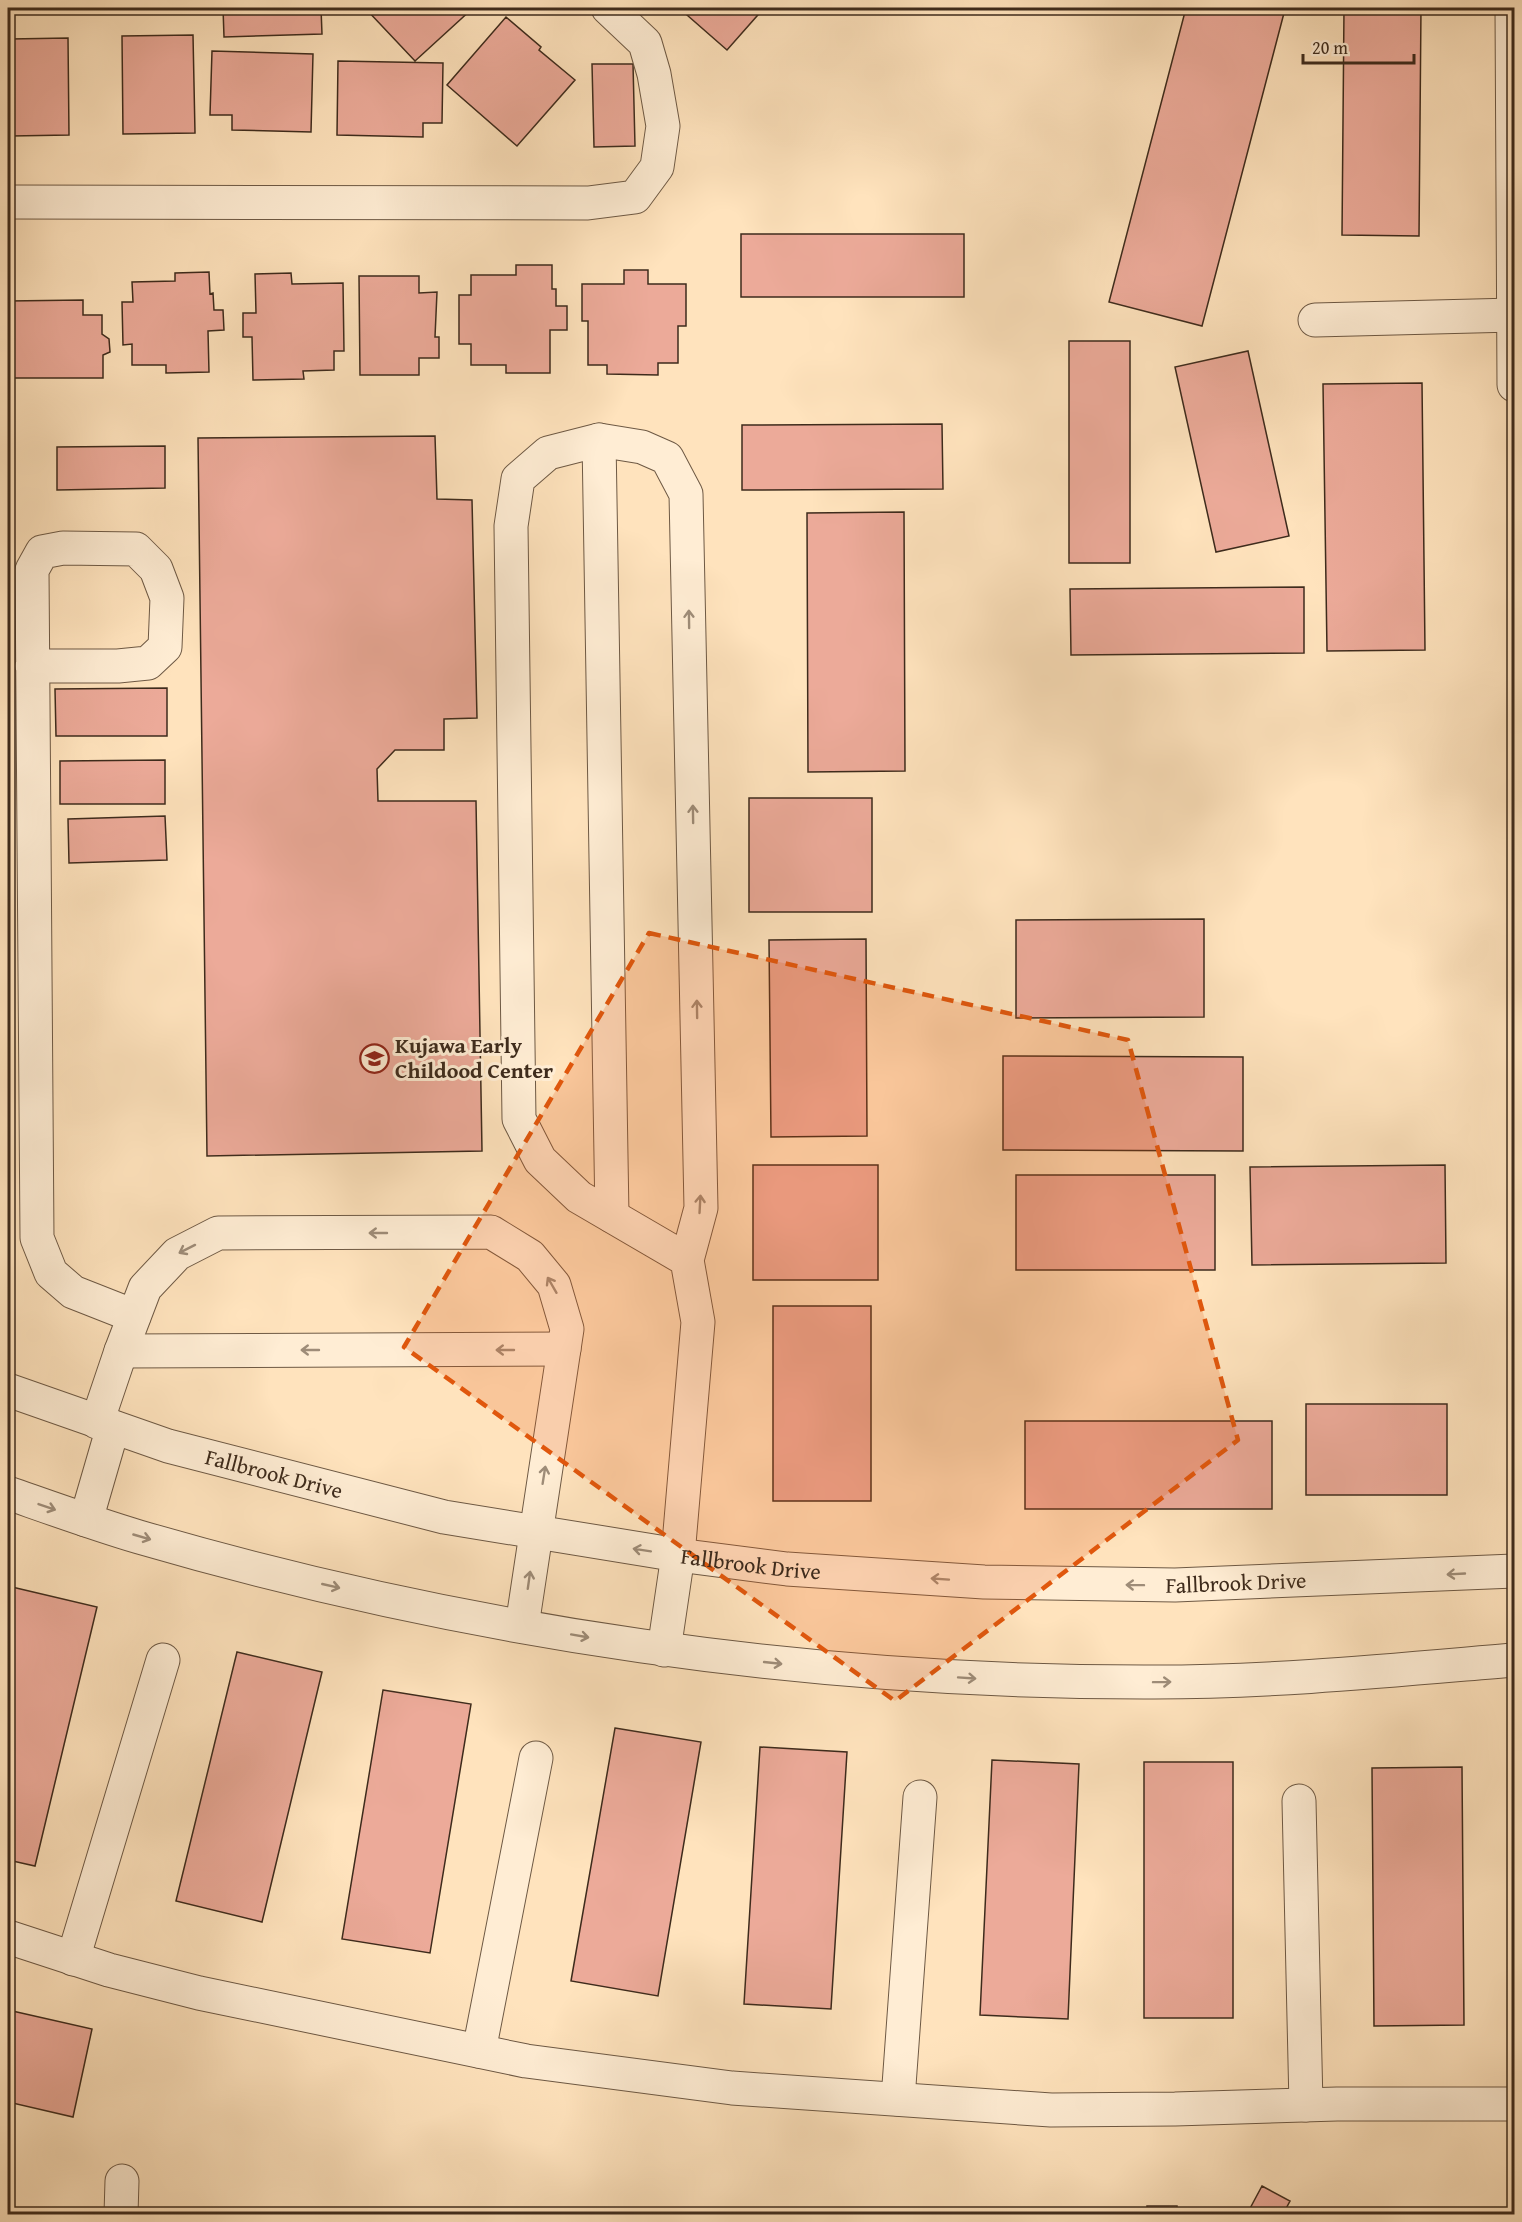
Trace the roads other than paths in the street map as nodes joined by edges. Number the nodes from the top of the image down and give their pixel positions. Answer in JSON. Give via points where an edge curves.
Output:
{"nodes":[{"id":1,"x":608,"y":8,"type":"edge"},
{"id":2,"x":1512,"y":8,"type":"edge"},
{"id":3,"x":8,"y":202,"type":"edge"},
{"id":4,"x":1514,"y":234,"type":"edge"},
{"id":5,"x":1514,"y":315,"type":"edge"},
{"id":6,"x":1315,"y":320,"type":"dead end"},
{"id":7,"x":1515,"y":385,"type":"edge"},
{"id":8,"x":599,"y":440,"type":"junction"},
{"id":9,"x":33,"y":666,"type":"junction"},
{"id":10,"x":612,"y":1216,"type":"junction"},
{"id":11,"x":687,"y":1260,"type":"junction"},
{"id":12,"x":134,"y":1316,"type":"junction"},
{"id":13,"x":564,"y":1349,"type":"junction"},
{"id":14,"x":121,"y":1351,"type":"junction"},
{"id":15,"x":8,"y":1390,"type":"edge"},
{"id":16,"x":105,"y":1424,"type":"junction"},
{"id":17,"x":8,"y":1493,"type":"edge"},
{"id":18,"x":86,"y":1520,"type":"junction"},
{"id":19,"x":536,"y":1533,"type":"junction"},
{"id":20,"x":678,"y":1555,"type":"junction"},
{"id":21,"x":1515,"y":1571,"type":"edge"},
{"id":22,"x":522,"y":1626,"type":"junction"},
{"id":23,"x":664,"y":1650,"type":"junction"},
{"id":24,"x":163,"y":1660,"type":"dead end"},
{"id":25,"x":1515,"y":1660,"type":"edge"},
{"id":26,"x":536,"y":1758,"type":"dead end"},
{"id":27,"x":920,"y":1797,"type":"dead end"},
{"id":28,"x":1299,"y":1801,"type":"dead end"},
{"id":29,"x":8,"y":1937,"type":"edge"},
{"id":30,"x":73,"y":1959,"type":"junction"},
{"id":31,"x":480,"y":2051,"type":"junction"},
{"id":32,"x":898,"y":2099,"type":"junction"},
{"id":33,"x":1515,"y":2104,"type":"edge"},
{"id":34,"x":1306,"y":2105,"type":"junction"},
{"id":35,"x":122,"y":2181,"type":"dead end"},
{"id":36,"x":121,"y":2214,"type":"edge"}],
"edges":[{"from":1,"to":3,"type":"street","via":[[645,44],[663,126],[657,167],[635,197],[588,204]]},
{"from":2,"to":4,"type":"street"},
{"from":4,"to":5,"type":"street"},
{"from":5,"to":6,"type":"street"},
{"from":5,"to":7,"type":"street"},
{"from":8,"to":10,"type":"street"},
{"from":8,"to":10,"type":"street","via":[[548,453],[518,479],[511,526],[519,1119],[540,1160],[579,1197]]},
{"from":11,"to":8,"type":"street","one_way":true,"via":[[701,1208],[686,494],[668,458],[642,447]]},
{"from":9,"to":9,"type":"street","via":[[32,570],[42,552],[63,548],[136,549],[156,569],[166,598],[165,647],[148,663]]},
{"from":9,"to":12,"type":"street","via":[[37,1238],[51,1273],[73,1292]]},
{"from":10,"to":11,"type":"street"},
{"from":11,"to":20,"type":"street","via":[[698,1322]]},
{"from":13,"to":12,"type":"street","one_way":true,"via":[[567,1329],[554,1285],[530,1256],[491,1232],[218,1233],[177,1254],[145,1288]]},
{"from":12,"to":14,"type":"street"},
{"from":13,"to":14,"type":"street","one_way":true},
{"from":19,"to":13,"type":"street","one_way":true},
{"from":14,"to":16,"type":"street"},
{"from":15,"to":16,"type":"street","name":"Fallbrook Drive"},
{"from":16,"to":18,"type":"street"},
{"from":16,"to":19,"type":"street","name":"Fallbrook Drive","via":[[168,1446],[444,1517]]},
{"from":17,"to":18,"type":"street","one_way":true},
{"from":18,"to":22,"type":"street","one_way":true,"via":[[272,1573]]},
{"from":20,"to":19,"type":"street","name":"Fallbrook Drive","one_way":true},
{"from":22,"to":19,"type":"street","one_way":true},
{"from":21,"to":20,"type":"street","name":"Fallbrook Drive","one_way":true,"via":[[1175,1585],[1020,1582],[787,1569]]},
{"from":20,"to":23,"type":"street"},
{"from":22,"to":23,"type":"street","one_way":true},
{"from":23,"to":25,"type":"street","one_way":true,"via":[[988,1680],[1157,1682],[1346,1675]]},
{"from":24,"to":30,"type":"street"},
{"from":26,"to":31,"type":"street"},
{"from":27,"to":32,"type":"street"},
{"from":28,"to":34,"type":"street"},
{"from":29,"to":30,"type":"street"},
{"from":30,"to":31,"type":"street","via":[[199,1992]]},
{"from":31,"to":32,"type":"street","via":[[526,2061],[732,2088]]},
{"from":32,"to":34,"type":"street","via":[[1051,2110]]},
{"from":33,"to":34,"type":"street"},
{"from":35,"to":36,"type":"street"}]}
